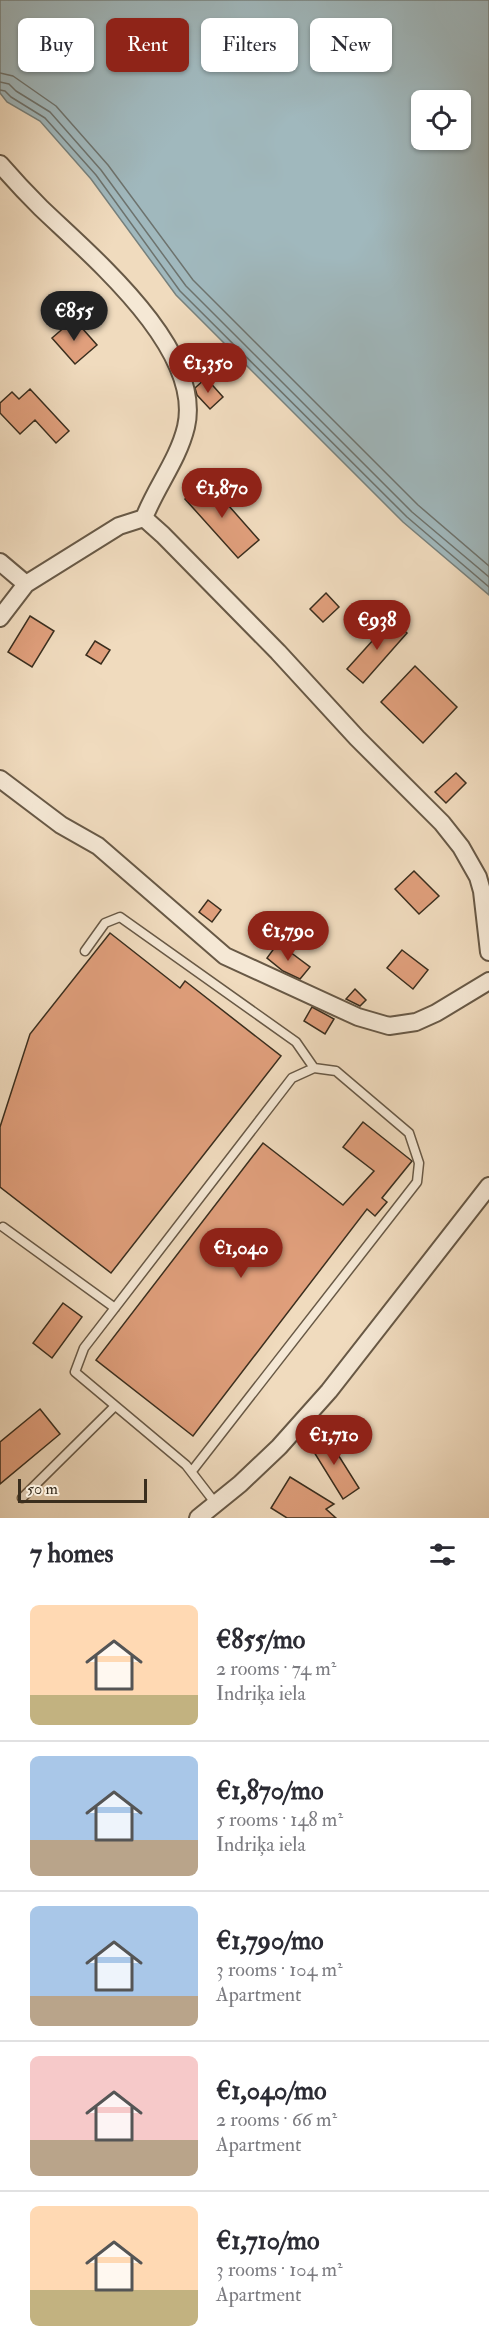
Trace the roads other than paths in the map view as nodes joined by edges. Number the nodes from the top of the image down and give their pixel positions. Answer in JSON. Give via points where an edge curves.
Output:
{"nodes":[{"id":1,"x":0,"y":165,"type":"edge"},
{"id":2,"x":144,"y":518,"type":"junction"},
{"id":3,"x":0,"y":562,"type":"edge"},
{"id":4,"x":26,"y":584,"type":"junction"},
{"id":5,"x":0,"y":618,"type":"edge"},
{"id":6,"x":0,"y":779,"type":"edge"},
{"id":7,"x":85,"y":951,"type":"dead end"},
{"id":8,"x":489,"y":952,"type":"edge"},
{"id":9,"x":489,"y":981,"type":"edge"},
{"id":10,"x":314,"y":1068,"type":"junction"},
{"id":11,"x":489,"y":1186,"type":"edge"},
{"id":12,"x":3,"y":1227,"type":"dead end"},
{"id":13,"x":115,"y":1308,"type":"junction"},
{"id":14,"x":115,"y":1406,"type":"junction"},
{"id":15,"x":192,"y":1471,"type":"junction"},
{"id":16,"x":22,"y":1498,"type":"dead end"},
{"id":17,"x":216,"y":1504,"type":"junction"},
{"id":18,"x":198,"y":1518,"type":"edge"}],
"edges":[{"from":1,"to":2,"type":"street","via":[[140,307],[179,368],[188,406],[186,426],[177,453]]},
{"from":2,"to":4,"type":"street","via":[[120,526]]},
{"from":2,"to":8,"type":"street","via":[[442,823],[478,877]]},
{"from":3,"to":4,"type":"street"},
{"from":4,"to":5,"type":"street"},
{"from":6,"to":9,"type":"street","via":[[61,825],[98,846],[225,956],[358,1017],[389,1026],[416,1022]]},
{"from":7,"to":10,"type":"lane","via":[[105,923],[120,917],[296,1042]]},
{"from":10,"to":13,"type":"lane","via":[[291,1078]]},
{"from":10,"to":15,"type":"lane","via":[[336,1071],[409,1133],[418,1162],[417,1182]]},
{"from":11,"to":17,"type":"street","via":[[329,1391],[279,1447]]},
{"from":12,"to":13,"type":"lane"},
{"from":13,"to":14,"type":"lane","via":[[84,1348],[75,1372]]},
{"from":14,"to":15,"type":"lane"},
{"from":14,"to":16,"type":"lane"},
{"from":15,"to":17,"type":"lane"},
{"from":17,"to":18,"type":"street"}]}
